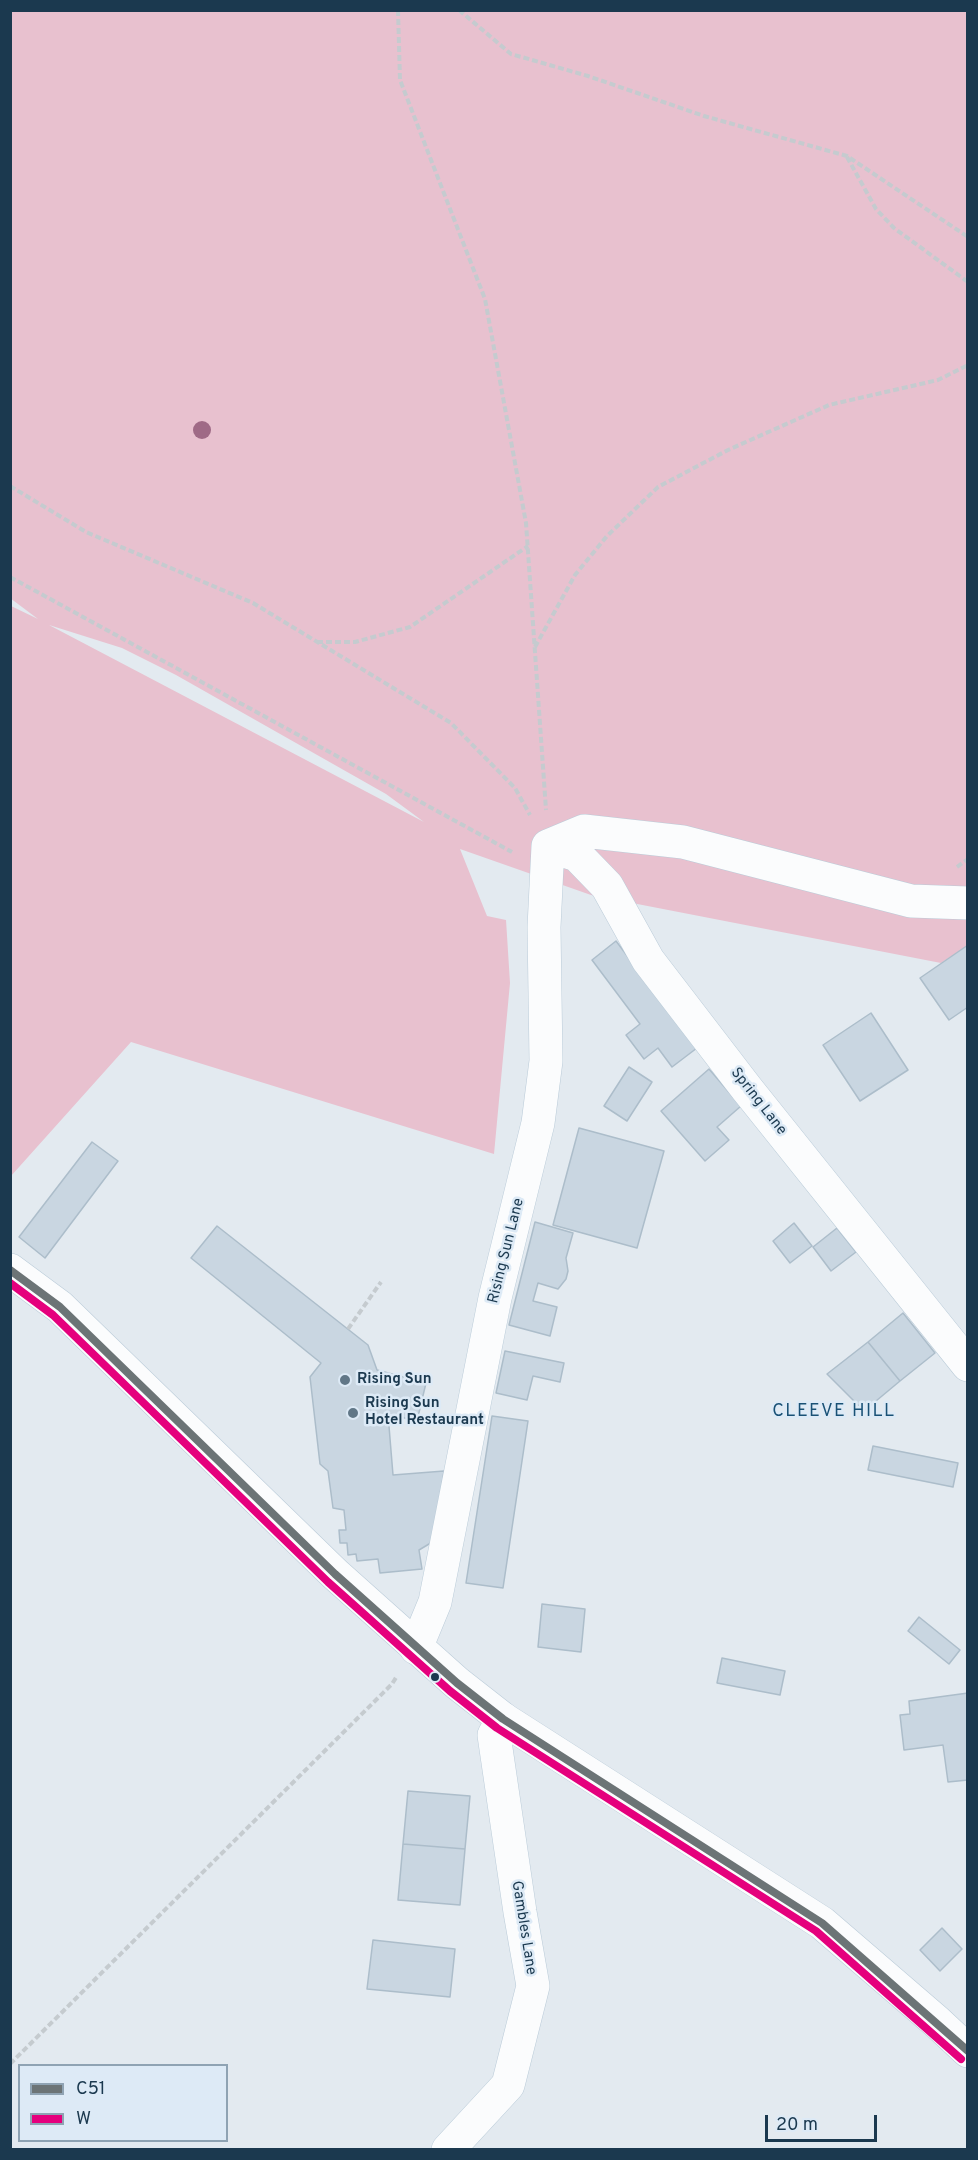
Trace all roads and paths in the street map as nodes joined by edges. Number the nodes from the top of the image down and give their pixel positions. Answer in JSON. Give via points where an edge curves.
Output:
{"nodes":[{"id":1,"x":398,"y":10,"type":"edge"},
{"id":2,"x":459,"y":10,"type":"edge"},
{"id":3,"x":847,"y":156,"type":"junction"},
{"id":4,"x":968,"y":237,"type":"edge"},
{"id":5,"x":968,"y":282,"type":"edge"},
{"id":6,"x":968,"y":365,"type":"edge"},
{"id":7,"x":10,"y":486,"type":"edge"},
{"id":8,"x":528,"y":546,"type":"junction"},
{"id":9,"x":10,"y":577,"type":"edge"},
{"id":10,"x":316,"y":642,"type":"junction"},
{"id":11,"x":535,"y":647,"type":"junction"},
{"id":12,"x":547,"y":859,"type":"junction"},
{"id":13,"x":968,"y":903,"type":"edge"},
{"id":14,"x":10,"y":1270,"type":"edge"},
{"id":15,"x":381,"y":1282,"type":"dead end"},
{"id":16,"x":348,"y":1329,"type":"dead end"},
{"id":17,"x":968,"y":1365,"type":"edge"},
{"id":18,"x":416,"y":1648,"type":"junction"},
{"id":19,"x":503,"y":1719,"type":"junction"},
{"id":20,"x":968,"y":2051,"type":"edge"},
{"id":21,"x":10,"y":2064,"type":"edge"},
{"id":22,"x":448,"y":2150,"type":"edge"}],
"edges":[{"from":1,"to":8,"type":"path","via":[[400,80],[485,299]]},
{"from":2,"to":3,"type":"path","via":[[511,54],[704,116]]},
{"from":3,"to":4,"type":"path"},
{"from":3,"to":5,"type":"path","via":[[876,209],[894,228]]},
{"from":6,"to":11,"type":"path","via":[[938,380],[829,405],[728,450],[658,487],[575,575]]},
{"from":7,"to":10,"type":"path","via":[[86,532],[253,603]]},
{"from":8,"to":10,"type":"path","via":[[411,627],[355,642]]},
{"from":8,"to":11,"type":"path"},
{"from":9,"to":12,"type":"path"},
{"from":10,"to":12,"type":"path","via":[[451,723],[515,788]]},
{"from":11,"to":12,"type":"path"},
{"from":12,"to":13,"type":"street","via":[[584,831],[683,842],[911,901]]},
{"from":12,"to":17,"type":"street","name":"Spring Lane","via":[[577,855],[607,886],[648,960]]},
{"from":12,"to":18,"type":"street","name":"Rising Sun Lane","via":[[546,1061],[538,1124],[495,1298],[435,1602]]},
{"from":14,"to":18,"type":"street","via":[[60,1306],[334,1574]]},
{"from":15,"to":16,"type":"path"},
{"from":18,"to":19,"type":"street"},
{"from":18,"to":21,"type":"path","via":[[392,1684]]},
{"from":19,"to":20,"type":"street","via":[[822,1923]]},
{"from":19,"to":22,"type":"street","name":"Gambles Lane","via":[[494,1735],[533,1986],[508,2085]]}]}
